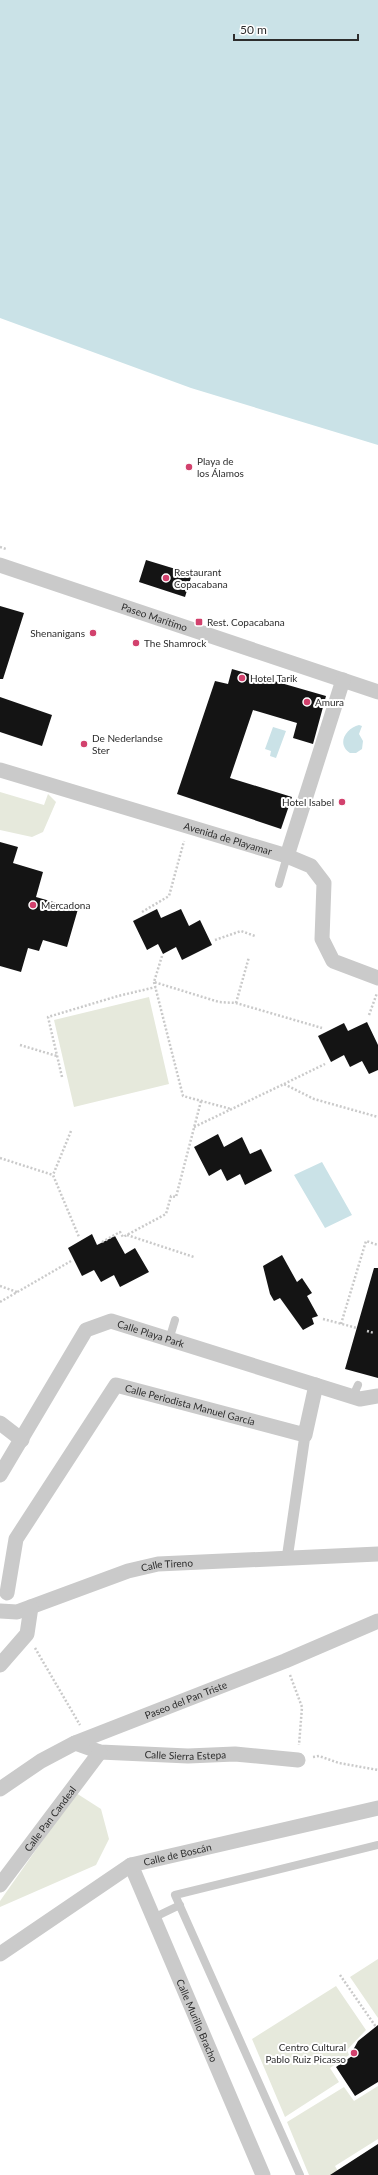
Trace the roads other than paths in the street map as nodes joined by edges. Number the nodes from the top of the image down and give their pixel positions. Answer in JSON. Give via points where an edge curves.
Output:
{"nodes":[{"id":1,"x":0,"y":565,"type":"edge"},
{"id":2,"x":343,"y":680,"type":"junction"},
{"id":3,"x":378,"y":692,"type":"edge"},
{"id":4,"x":0,"y":770,"type":"edge"},
{"id":5,"x":286,"y":856,"type":"junction"},
{"id":6,"x":279,"y":884,"type":"dead end"},
{"id":7,"x":378,"y":978,"type":"edge"},
{"id":8,"x":176,"y":1320,"type":"dead end"},
{"id":9,"x":170,"y":1340,"type":"junction"},
{"id":10,"x":316,"y":1385,"type":"junction"},
{"id":11,"x":378,"y":1396,"type":"edge"},
{"id":12,"x":0,"y":1423,"type":"edge"},
{"id":13,"x":306,"y":1434,"type":"junction"},
{"id":14,"x":22,"y":1440,"type":"junction"},
{"id":15,"x":0,"y":1475,"type":"edge"},
{"id":16,"x":378,"y":1554,"type":"edge"},
{"id":17,"x":287,"y":1559,"type":"junction"},
{"id":18,"x":4,"y":1591,"type":"edge"},
{"id":19,"x":32,"y":1607,"type":"junction"},
{"id":20,"x":0,"y":1611,"type":"edge"},
{"id":21,"x":378,"y":1621,"type":"edge"},
{"id":22,"x":0,"y":1665,"type":"edge"},
{"id":23,"x":81,"y":1741,"type":"junction"},
{"id":24,"x":100,"y":1752,"type":"junction"},
{"id":25,"x":298,"y":1760,"type":"road end"},
{"id":26,"x":0,"y":1789,"type":"edge"},
{"id":27,"x":378,"y":1808,"type":"edge"},
{"id":28,"x":378,"y":1845,"type":"edge"},
{"id":29,"x":131,"y":1865,"type":"junction"},
{"id":30,"x":0,"y":1885,"type":"edge"},
{"id":31,"x":180,"y":1906,"type":"junction"},
{"id":32,"x":153,"y":1918,"type":"junction"},
{"id":33,"x":0,"y":1954,"type":"edge"},
{"id":34,"x":263,"y":2175,"type":"edge"},
{"id":35,"x":300,"y":2175,"type":"edge"}],
"edges":[{"from":1,"to":2,"type":"street","name":"Paseo Marítimo"},
{"from":2,"to":3,"type":"street","name":"Paseo Marítimo"},
{"from":2,"to":5,"type":"street"},
{"from":4,"to":5,"type":"street","name":"Avenida de Playamar"},
{"from":5,"to":6,"type":"lane"},
{"from":5,"to":7,"type":"street","name":"Avenida de Playamar","via":[[311,866],[324,883],[322,939],[333,961]]},
{"from":8,"to":9,"type":"lane"},
{"from":9,"to":10,"type":"street","name":"Calle Playa Park"},
{"from":9,"to":14,"type":"street","name":"Calle Playa Park","via":[[111,1321],[86,1330]]},
{"from":10,"to":11,"type":"street","name":"Calle Playa Park","via":[[355,1391],[360,1399]]},
{"from":10,"to":13,"type":"street"},
{"from":12,"to":14,"type":"street"},
{"from":13,"to":17,"type":"street"},
{"from":13,"to":18,"type":"street","name":"Calle Periodista Manuel García","via":[[116,1385],[16,1539]]},
{"from":14,"to":15,"type":"street","name":"Calle Playa Park"},
{"from":16,"to":17,"type":"street","name":"Calle Tireno"},
{"from":17,"to":19,"type":"street","name":"Calle Tireno","via":[[158,1564],[128,1571]]},
{"from":18,"to":19,"type":"street"},
{"from":19,"to":20,"type":"street","name":"Calle Tireno","via":[[17,1612]]},
{"from":19,"to":22,"type":"street","via":[[27,1634]]},
{"from":21,"to":23,"type":"street","name":"Paseo del Pan Triste","via":[[285,1661]]},
{"from":23,"to":24,"type":"street","name":"Calle Sierra Estepa"},
{"from":23,"to":26,"type":"street","name":"Paseo del Pan Triste","via":[[41,1761]]},
{"from":24,"to":25,"type":"street","name":"Calle Sierra Estepa","via":[[188,1756],[235,1754]]},
{"from":24,"to":30,"type":"street","name":"Calle Pan Candeal"},
{"from":27,"to":29,"type":"street","name":"Calle de Boscán"},
{"from":28,"to":31,"type":"lane","via":[[175,1895]]},
{"from":29,"to":32,"type":"street","name":"Calle Murillo Bracho"},
{"from":29,"to":33,"type":"street","name":"Calle de Boscán"},
{"from":31,"to":32,"type":"lane"},
{"from":31,"to":35,"type":"lane"},
{"from":32,"to":34,"type":"street","name":"Calle Murillo Bracho"}]}
